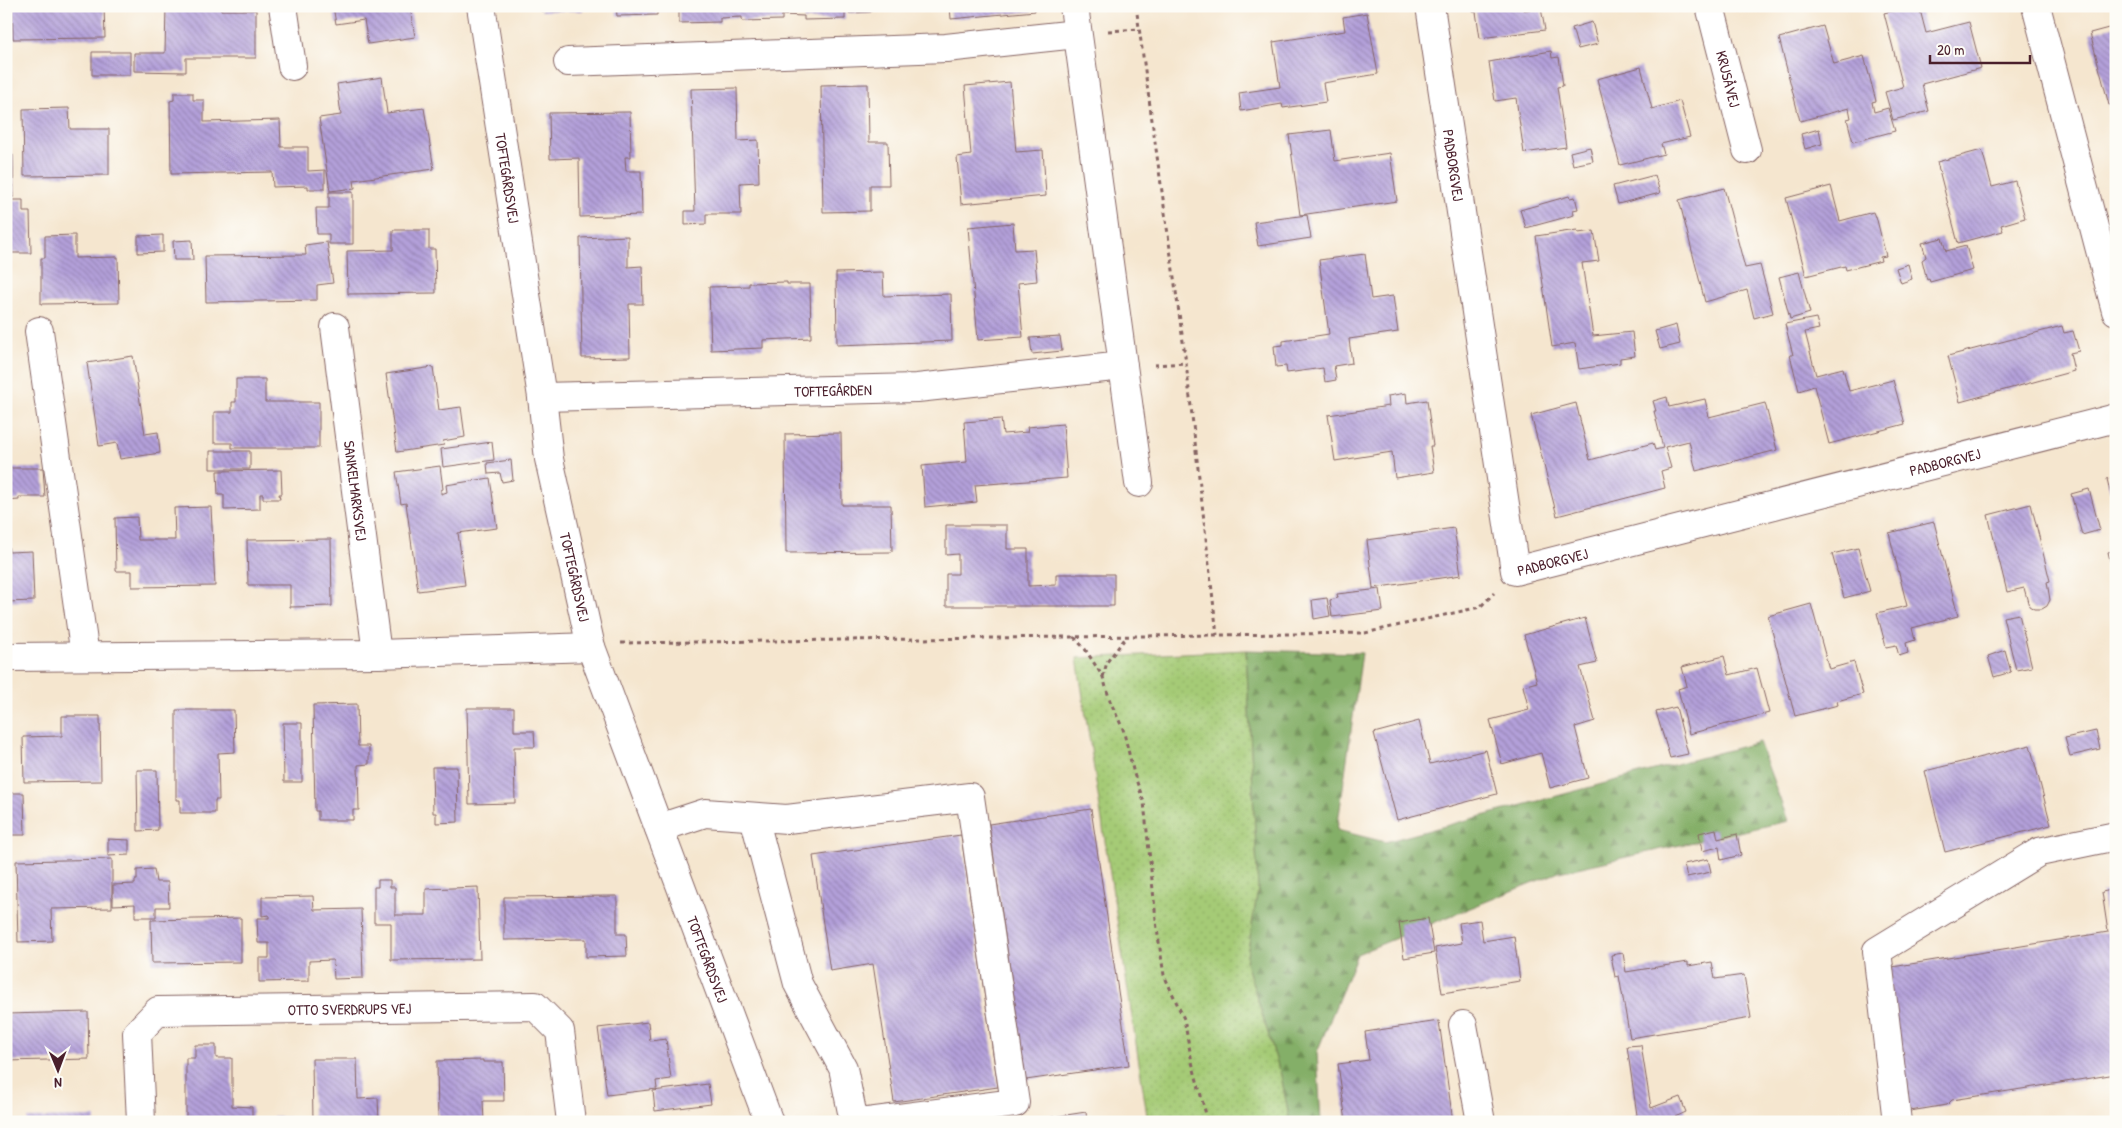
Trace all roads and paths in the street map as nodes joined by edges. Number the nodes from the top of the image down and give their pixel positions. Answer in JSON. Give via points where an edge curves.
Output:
{"nodes":[{"id":1,"x":283,"y":6,"type":"edge"},
{"id":2,"x":481,"y":6,"type":"edge"},
{"id":3,"x":1074,"y":6,"type":"edge"},
{"id":4,"x":1136,"y":6,"type":"edge"},
{"id":5,"x":1430,"y":6,"type":"edge"},
{"id":6,"x":1710,"y":6,"type":"edge"},
{"id":7,"x":2036,"y":6,"type":"edge"},
{"id":8,"x":1077,"y":34,"type":"junction"},
{"id":9,"x":568,"y":62,"type":"dead end"},
{"id":10,"x":292,"y":66,"type":"dead end"},
{"id":11,"x":1747,"y":150,"type":"dead end"},
{"id":12,"x":2116,"y":311,"type":"edge"},
{"id":13,"x":335,"y":327,"type":"dead end"},
{"id":14,"x":39,"y":331,"type":"dead end"},
{"id":15,"x":1123,"y":366,"type":"junction"},
{"id":16,"x":542,"y":398,"type":"junction"},
{"id":17,"x":2116,"y":418,"type":"edge"},
{"id":18,"x":1139,"y":483,"type":"dead end"},
{"id":19,"x":1515,"y":571,"type":"junction"},
{"id":20,"x":1217,"y":635,"type":"junction"},
{"id":21,"x":1074,"y":636,"type":"junction"},
{"id":22,"x":1127,"y":636,"type":"junction"},
{"id":23,"x":591,"y":647,"type":"junction"},
{"id":24,"x":377,"y":654,"type":"junction"},
{"id":25,"x":86,"y":656,"type":"junction"},
{"id":26,"x":6,"y":657,"type":"edge"},
{"id":27,"x":1103,"y":677,"type":"junction"},
{"id":28,"x":754,"y":816,"type":"junction"},
{"id":29,"x":659,"y":828,"type":"junction"},
{"id":30,"x":2116,"y":836,"type":"edge"},
{"id":31,"x":1463,"y":1025,"type":"dead end"},
{"id":32,"x":141,"y":1122,"type":"edge"},
{"id":33,"x":572,"y":1122,"type":"edge"},
{"id":34,"x":769,"y":1122,"type":"edge"},
{"id":35,"x":854,"y":1122,"type":"edge"},
{"id":36,"x":868,"y":1122,"type":"edge"},
{"id":37,"x":1208,"y":1122,"type":"edge"},
{"id":38,"x":1481,"y":1122,"type":"edge"},
{"id":39,"x":1897,"y":1122,"type":"edge"}],
"edges":[{"from":1,"to":10,"type":"street"},
{"from":2,"to":16,"type":"street","name":"TOFTEGÅRDSVEJ"},
{"from":3,"to":8,"type":"street"},
{"from":4,"to":20,"type":"path","via":[[1186,364]]},
{"from":5,"to":19,"type":"street","name":"PADBORGVEJ"},
{"from":6,"to":11,"type":"street","name":"KRUSÅVEJ"},
{"from":7,"to":12,"type":"street"},
{"from":8,"to":9,"type":"street","via":[[946,48]]},
{"from":8,"to":15,"type":"street"},
{"from":13,"to":24,"type":"street","name":"SANKELMARKSVEJ"},
{"from":14,"to":25,"type":"street"},
{"from":15,"to":16,"type":"street","name":"TOFTEGÅRDEN","via":[[917,388]]},
{"from":15,"to":18,"type":"street"},
{"from":16,"to":23,"type":"street","name":"TOFTEGÅRDSVEJ","via":[[549,460]]},
{"from":17,"to":19,"type":"street","name":"PADBORGVEJ"},
{"from":19,"to":20,"type":"path","via":[[1480,608],[1365,633]]},
{"from":20,"to":22,"type":"path"},
{"from":21,"to":22,"type":"path"},
{"from":21,"to":23,"type":"path","via":[[634,642]]},
{"from":21,"to":27,"type":"path"},
{"from":22,"to":27,"type":"path","via":[[1107,662]]},
{"from":23,"to":24,"type":"street"},
{"from":23,"to":29,"type":"street","name":"TOFTEGÅRDSVEJ"},
{"from":24,"to":25,"type":"street"},
{"from":25,"to":26,"type":"street"},
{"from":27,"to":37,"type":"path","via":[[1123,729],[1144,802],[1164,975],[1184,1019]]},
{"from":28,"to":29,"type":"street","via":[[705,814]]},
{"from":28,"to":35,"type":"street","via":[[798,984],[843,1068]]},
{"from":28,"to":36,"type":"street","via":[[787,819],[970,797],[1015,1103]]},
{"from":29,"to":34,"type":"street","name":"TOFTEGÅRDSVEJ"},
{"from":30,"to":39,"type":"street","via":[[2039,852],[1877,951]]},
{"from":31,"to":38,"type":"street"},
{"from":32,"to":33,"type":"street","name":"OTTO SVERDRUPS VEJ","via":[[137,1033],[158,1010],[535,1006],[560,1031]]}]}
